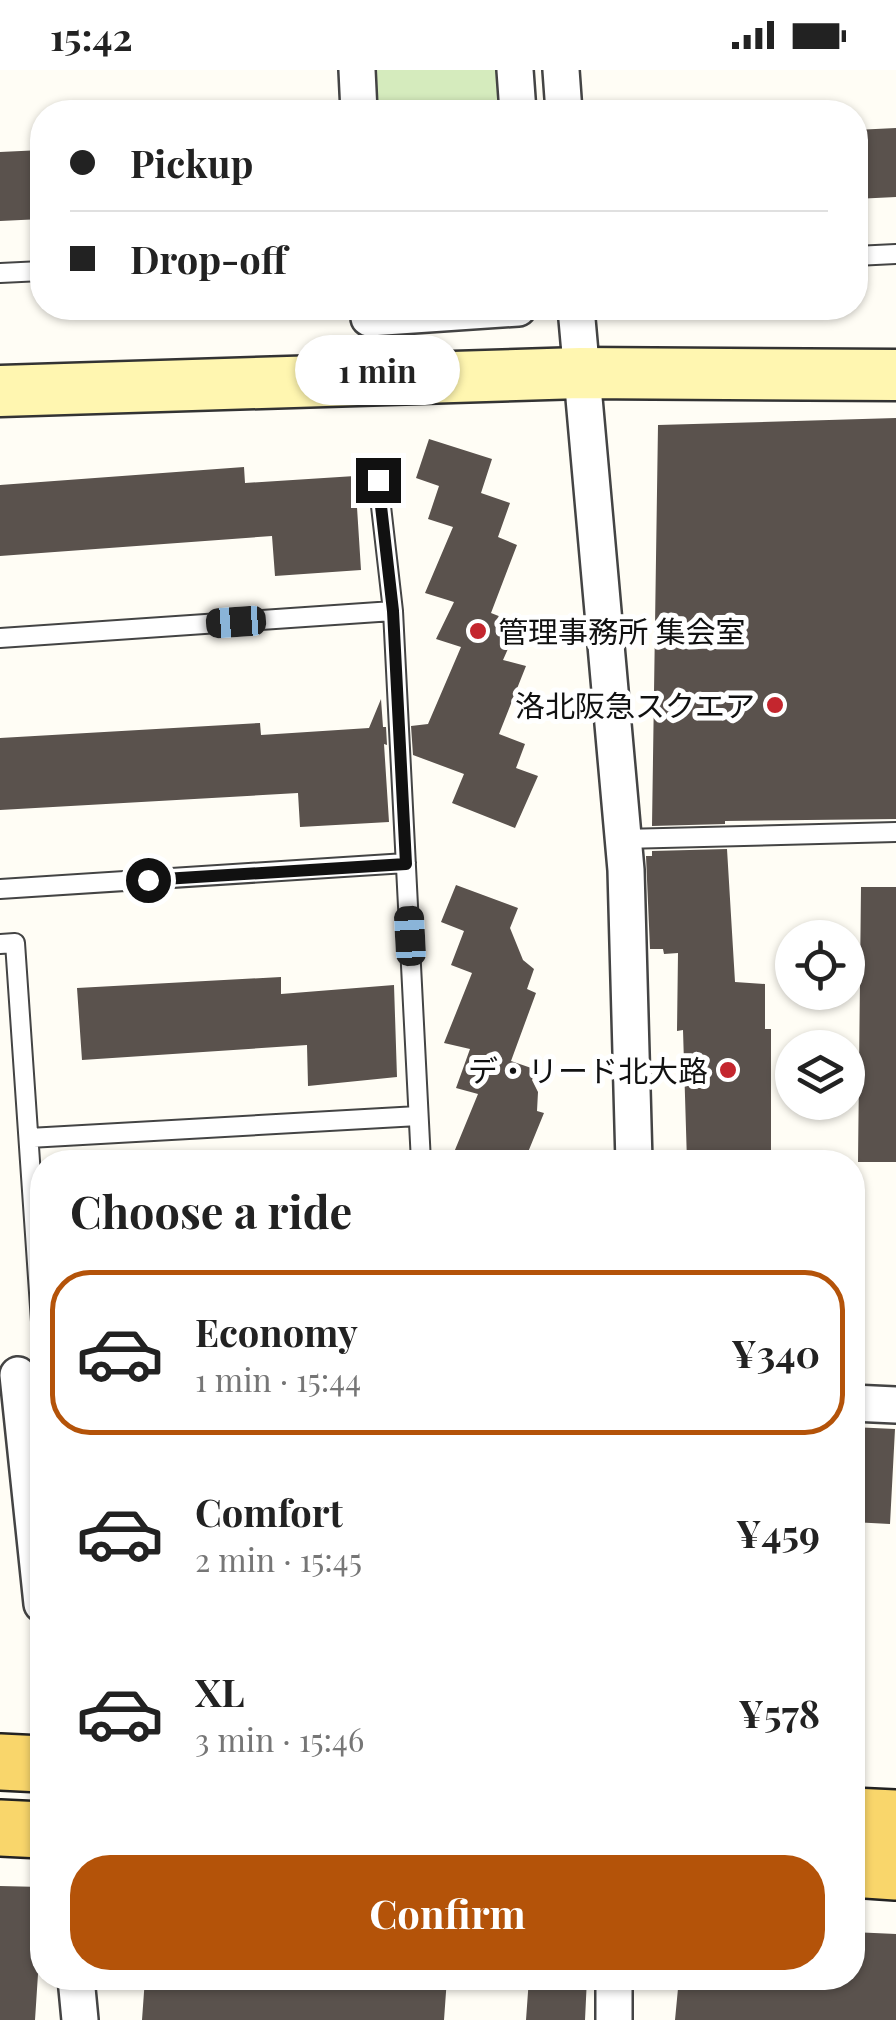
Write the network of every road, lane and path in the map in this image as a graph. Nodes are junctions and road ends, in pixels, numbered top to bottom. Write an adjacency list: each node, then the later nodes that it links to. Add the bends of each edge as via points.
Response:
1 (357, 70): 4 (street)
2 (515, 70): 5 (street)
3 (561, 70): 6 (street)
4 (358, 100)
5 (517, 100)
6 (563, 100)
7 (896, 254): 8 (lane)
8 (868, 255)
9 (30, 272): 10 (lane)
10 (0, 273)
11 (577, 320): 12 (street)
12 (580, 373): 13 (street); 14 (street); 19 (street)
13 (896, 374)
14 (0, 391)
15 (378, 480): 16 (lane)
16 (393, 611): 17 (lane); 20 (lane)
17 (0, 638)
18 (896, 832): 19 (lane)
19 (623, 839): 26 (street)
20 (406, 864): 21 (lane); 23 (lane)
21 (0, 889)
22 (0, 944): 24 (lane, via 15,943)
23 (418, 1116): 24 (lane); 25 (lane)
24 (29, 1138): 27 (lane)
25 (420, 1150)
26 (634, 1150)
27 (30, 1152)
28 (20, 1376): 31 (street)
29 (865, 1404): 30 (street)
30 (896, 1405)
31 (30, 1480)
32 (0, 1762): 33 (main road)
33 (30, 1763)
34 (865, 1817): 35 (main road)
35 (896, 1818)
36 (0, 1828): 37 (main road)
37 (30, 1829)
38 (865, 1870): 39 (main road)
39 (896, 1872)
40 (77, 1990): 42 (street)
41 (614, 1990): 43 (street)
42 (80, 2020)
43 (614, 2020)

